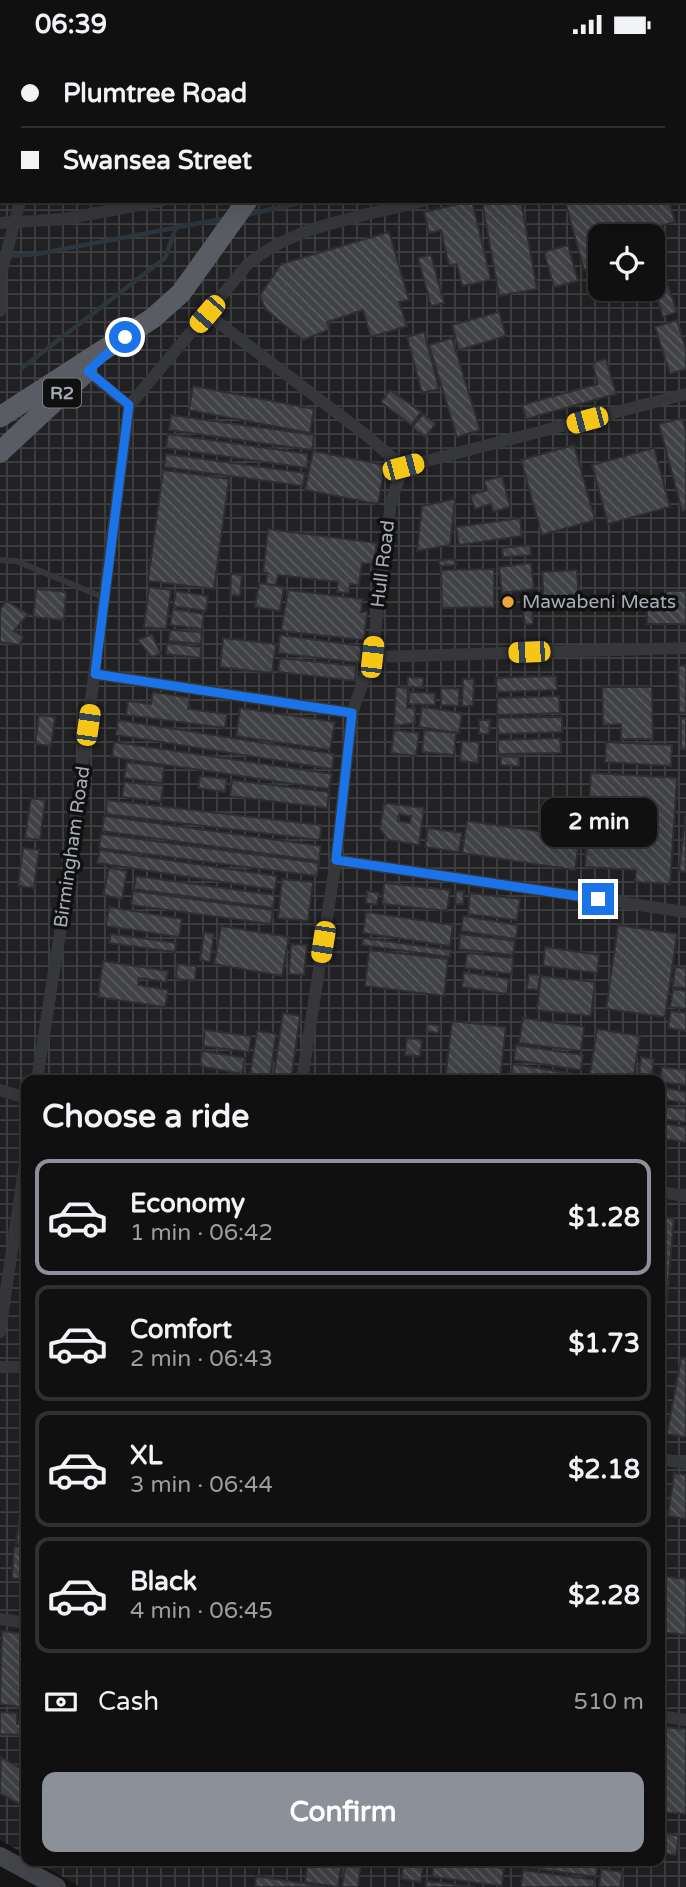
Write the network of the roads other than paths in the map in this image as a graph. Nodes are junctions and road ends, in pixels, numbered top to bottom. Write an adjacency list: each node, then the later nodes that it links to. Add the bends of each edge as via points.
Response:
1 (19, 203): 6 (street)
2 (150, 203): 6 (street)
3 (245, 203): 10 (highway, R2, via 181,293)
4 (414, 203): 9 (street, via 299,233 274,245 248,264)
5 (0, 223): 6 (street)
6 (13, 228): 7 (street)
7 (1, 275): 8 (street)
8 (0, 311)
9 (207, 314): 13 (street); 16 (street)
10 (125, 337): 11 (highway, R2); 14 (highway, R2)
11 (88, 371): 13 (street); 15 (highway, R2)
12 (686, 394): 16 (street)
13 (129, 405): 18 (street, Birmingham Road)
14 (0, 417)
15 (0, 451)
16 (403, 467): 20 (street, Hull Road, via 391,502)
17 (0, 560): 18 (lane, via 16,561)
18 (105, 597): 21 (street, Birmingham Road)
19 (686, 648): 20 (street)
20 (372, 657): 22 (street, Hull Road)
21 (95, 674): 22 (street); 25 (street, Birmingham Road)
22 (352, 713): 23 (street, Hull Road)
23 (336, 860): 24 (street); 26 (street, Hull Road)
24 (686, 912)
25 (38, 1075)
26 (303, 1075)
27 (0, 1090): 28 (street)
28 (21, 1096)
29 (21, 1190): 32 (street)
30 (665, 1193): 31 (street)
31 (686, 1196)
32 (0, 1332)
33 (0, 1367): 34 (street)
34 (21, 1367)
35 (665, 1460): 36 (street)
36 (686, 1463)
37 (0, 1619): 38 (street)
38 (21, 1622)
39 (665, 1717): 40 (street)
40 (686, 1720)
41 (0, 1856): 42 (main road)
42 (57, 1887)

